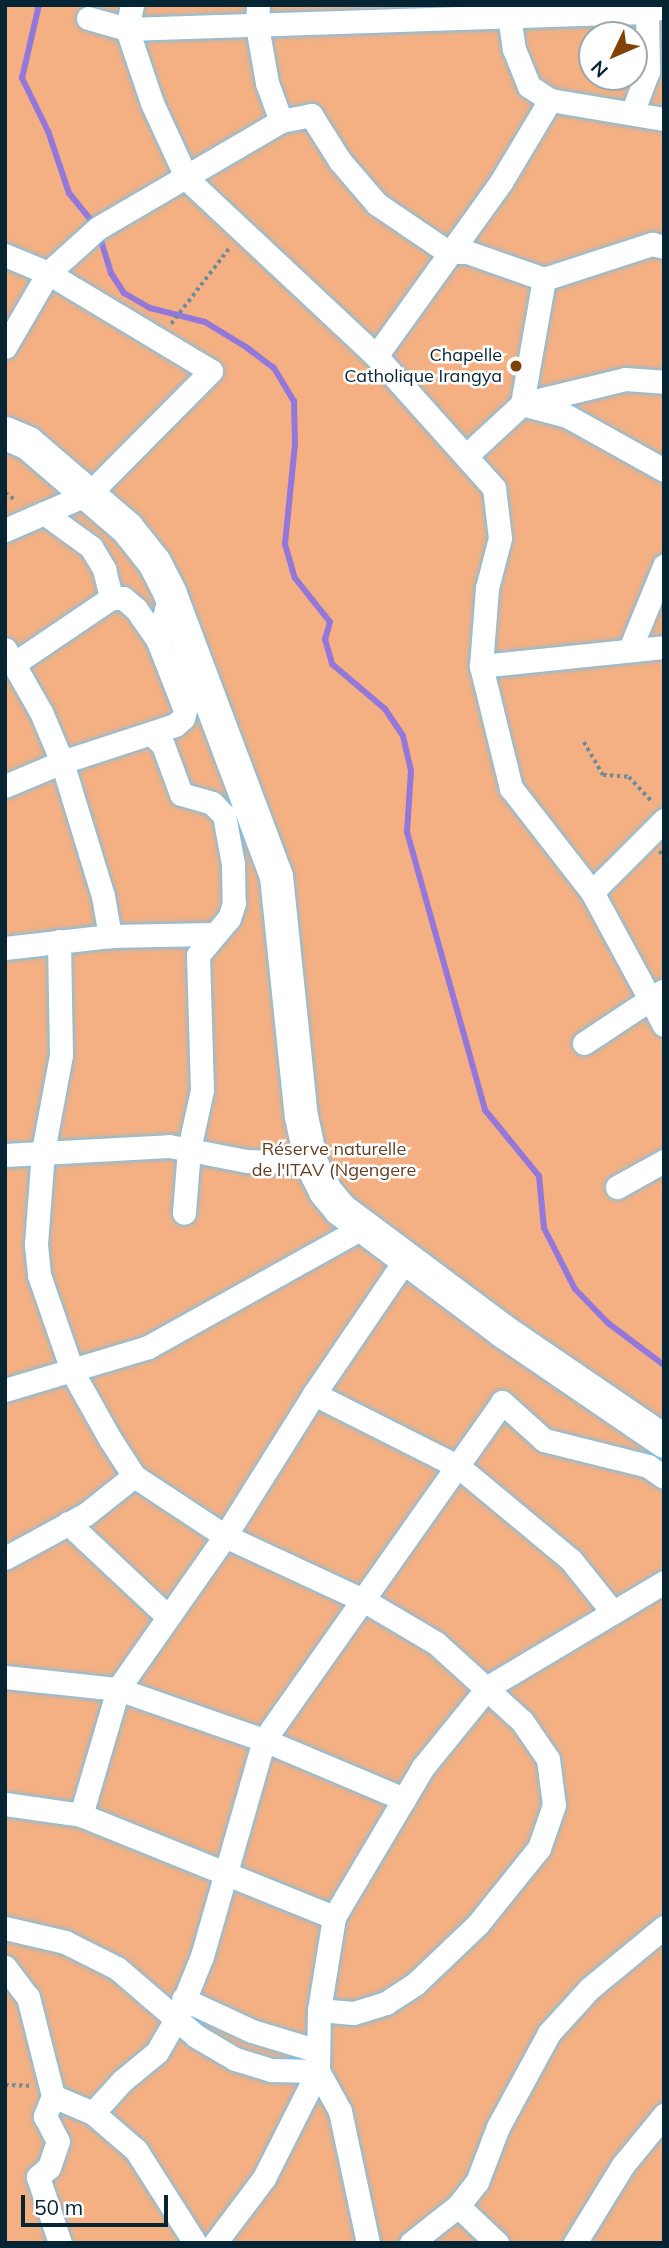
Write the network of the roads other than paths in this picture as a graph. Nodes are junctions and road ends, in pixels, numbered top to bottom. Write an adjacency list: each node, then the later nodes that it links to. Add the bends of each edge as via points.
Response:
1 (132, 5): 7 (street)
2 (652, 8): 4 (street); 9 (street, via 648,71)
3 (408, 11): 4 (street); 5 (street)
4 (509, 15): 8 (street, via 514,49 530,86)
5 (258, 16): 7 (street); 11 (street, via 267,83)
6 (88, 18): 7 (street)
7 (127, 29): 12 (street, via 152,103)
8 (550, 100): 9 (street); 14 (street, via 501,182)
9 (632, 113): 10 (street)
10 (664, 119)
11 (281, 121): 12 (street); 14 (street, via 311,115 340,161 377,204)
12 (187, 179): 16 (street, via 98,228); 19 (street)
13 (664, 247): 17 (street, via 652,244)
14 (449, 251): 17 (street, via 467,252); 19 (street)
15 (5, 256): 16 (street)
16 (48, 273): 18 (street); 25 (street, via 211,371)
17 (544, 279): 21 (street)
18 (5, 347)
19 (376, 356): 23 (street)
20 (664, 382): 21 (street, via 625,379)
21 (522, 404): 23 (street); 24 (street, via 567,416)
22 (5, 433): 25 (highway, via 28,443)
23 (468, 454): 35 (street, via 494,488 500,538 487,588)
24 (664, 470)
25 (90, 493): 26 (street); 29 (highway, via 154,562)
26 (44, 513): 27 (street); 30 (street, via 91,547 104,569)
27 (5, 530)
28 (664, 566): 33 (street)
29 (170, 594): 31 (street); 52 (highway, via 276,876 301,1116)
30 (111, 598): 31 (street, via 123,598 136,609); 34 (street)
31 (158, 641): 36 (street, via 185,710 175,725)
32 (664, 646): 33 (street)
33 (630, 649): 35 (street)
34 (10, 656): 37 (street)
35 (481, 666): 40 (street, via 511,788)
36 (151, 733): 37 (street); 41 (street, via 163,745 181,794 212,803 224,815 229,830 234,903 229,918)
37 (62, 762): 38 (street); 42 (street, via 103,896)
38 (5, 786)
39 (659, 813): 40 (street)
40 (592, 892): 45 (street)
41 (212, 934): 42 (street); 48 (street, via 198,955 202,1090)
42 (110, 936): 43 (street)
43 (59, 941): 44 (street); 49 (street, via 61,1055)
44 (5, 948)
45 (658, 996): 46 (street); 47 (street)
46 (664, 1025)
47 (584, 1043)
48 (189, 1149): 49 (street); 52 (street, via 247,1161); 54 (street)
49 (43, 1151): 50 (street); 57 (street, via 36,1245 39,1275)
50 (5, 1155)
51 (664, 1161): 53 (street)
52 (311, 1163): 55 (highway, via 340,1209)
53 (617, 1187)
54 (184, 1213)
55 (364, 1227): 56 (highway); 57 (street, via 206,1319 148,1348)
56 (407, 1257): 59 (street); 60 (highway, via 503,1331)
57 (73, 1373): 58 (street); 62 (street)
58 (6, 1388)
59 (314, 1394): 61 (street); 65 (street)
60 (664, 1441)
61 (459, 1467): 63 (street, via 502,1402 544,1440 625,1459); 68 (street); 69 (street, via 571,1560)
62 (134, 1476): 64 (street); 65 (street)
63 (664, 1477)
64 (68, 1523): 66 (street); 70 (street)
65 (226, 1536): 68 (street); 70 (street)
66 (5, 1558)
67 (664, 1582): 69 (street)
68 (365, 1601): 72 (street, via 436,1643); 74 (street)
69 (611, 1610): 72 (street)
70 (166, 1615): 73 (street)
71 (5, 1677): 73 (street)
72 (488, 1688): 75 (street, via 423,1767); 84 (street, via 522,1721 548,1759 554,1805 539,1848 478,1924 415,1984 369,2011)
73 (118, 1689): 74 (street); 77 (street)
74 (264, 1740): 75 (street); 78 (street)
75 (404, 1799): 79 (street)
76 (5, 1804): 77 (street)
77 (80, 1815): 78 (street)
78 (226, 1869): 79 (street); 83 (street, via 202,1956)
79 (334, 1917): 84 (street)
80 (664, 1927): 89 (street, via 590,1988 549,2033 498,2127 477,2182)
81 (11, 1935): 83 (street, via 65,1942 117,1968)
82 (5, 1967): 86 (street, via 29,1997)
83 (180, 2009): 85 (street, via 252,2031); 85 (street, via 196,2036 235,2059 271,2070); 87 (street, via 157,2052 121,2081)
84 (319, 2010): 85 (street)
85 (318, 2061): 92 (street, via 264,2178); 93 (street, via 340,2111)
86 (54, 2096): 87 (street); 90 (street, via 45,2116 58,2141 49,2167 38,2177)
87 (93, 2113): 91 (street, via 136,2150)
88 (664, 2115): 96 (street, via 623,2165)
89 (458, 2206): 94 (street); 95 (street)
90 (60, 2243)
91 (195, 2243)
92 (215, 2243)
93 (368, 2243)
94 (411, 2243)
95 (497, 2243)
96 (575, 2243)

